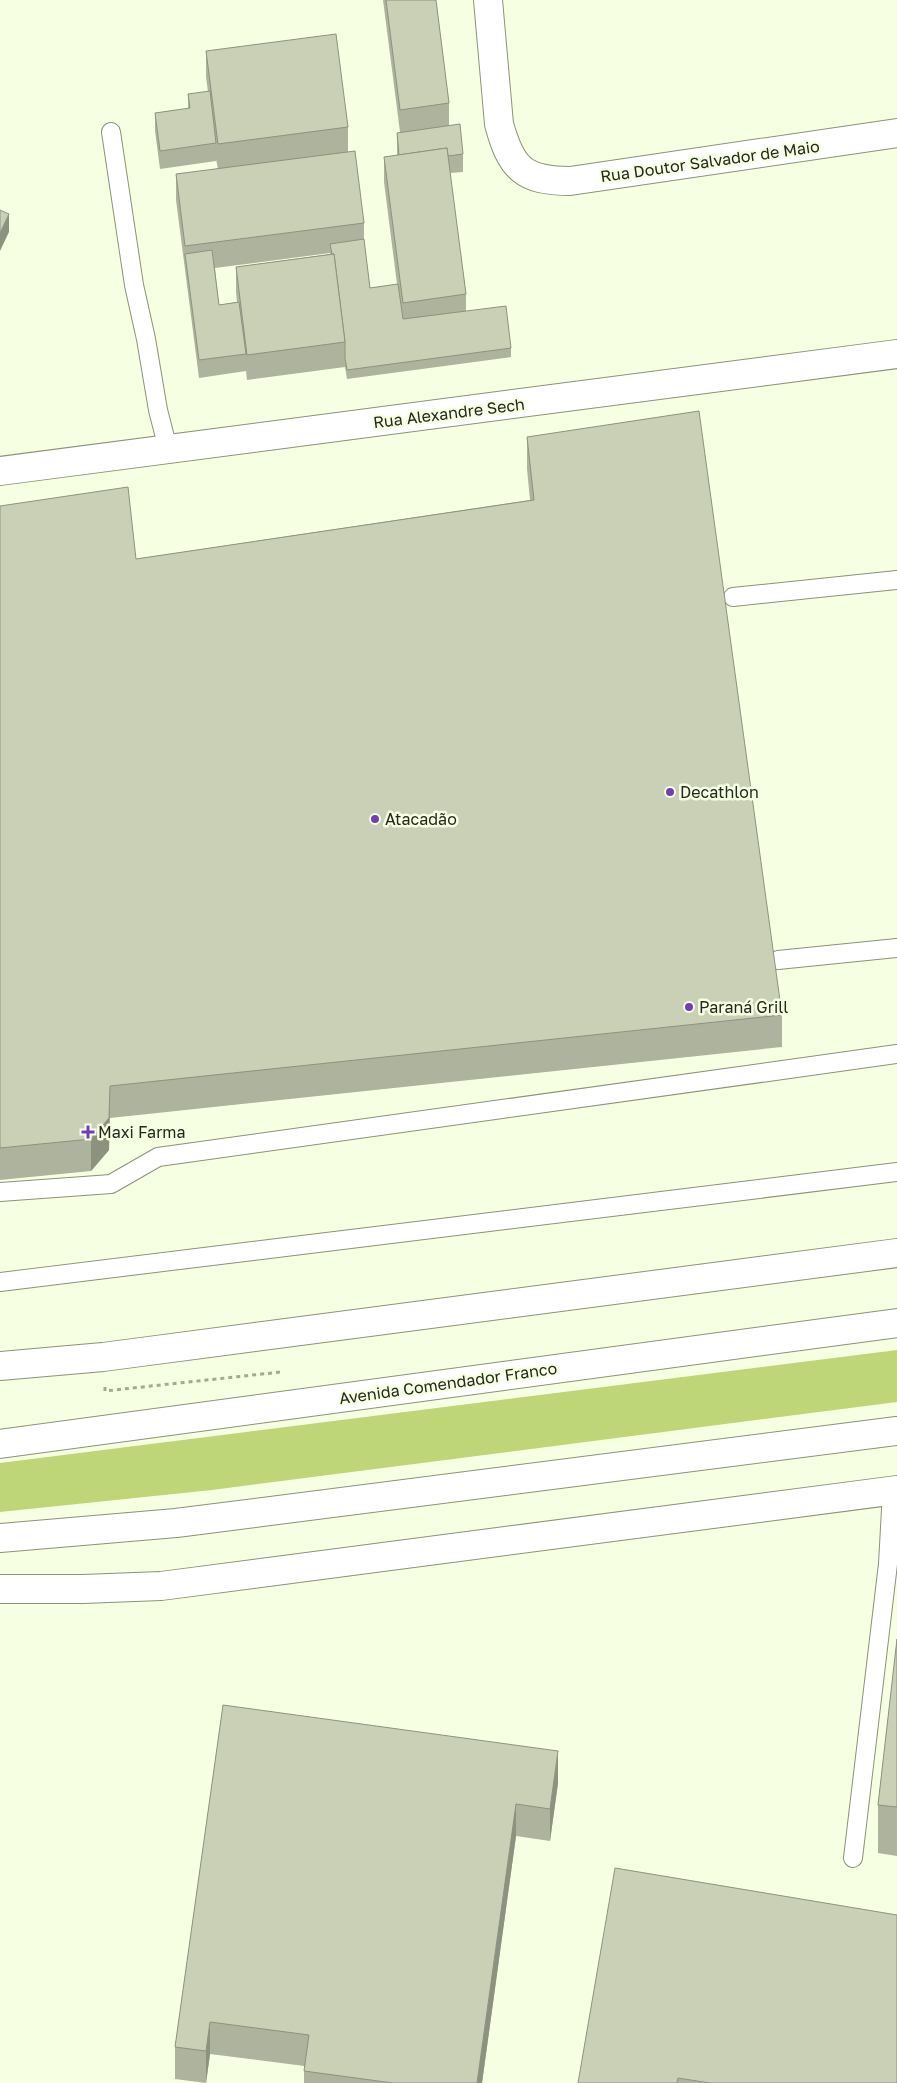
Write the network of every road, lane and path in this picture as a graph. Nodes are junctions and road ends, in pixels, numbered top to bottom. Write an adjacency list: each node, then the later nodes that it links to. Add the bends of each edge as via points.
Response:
1 (488, 0): 3 (main road, Rua Doutor Salvador de Maio, via 499,124 504,142 512,159 525,173 547,181 570,181)
2 (111, 132): 5 (lane, via 134,285)
3 (897, 133)
4 (897, 354): 5 (main road, Rua Alexandre Sech)
5 (168, 449): 6 (main road, Rua Alexandre Sech)
6 (0, 471)
7 (897, 580): 8 (lane)
8 (733, 597)
9 (897, 948): 10 (lane)
10 (778, 960)
11 (897, 1054): 13 (lane, via 158,1158 111,1184)
12 (897, 1172): 15 (lane)
13 (0, 1192)
14 (897, 1253): 17 (main road, via 103,1357)
15 (0, 1282)
16 (897, 1323): 21 (main road, Avenida Comendador Franco)
17 (0, 1366)
18 (251, 1376): 19 (path)
19 (105, 1392)
20 (897, 1431): 23 (main road, via 176,1523)
21 (0, 1444)
22 (895, 1490): 24 (main road, via 161,1586); 25 (lane)
23 (0, 1538)
24 (0, 1589)
25 (853, 1858)

